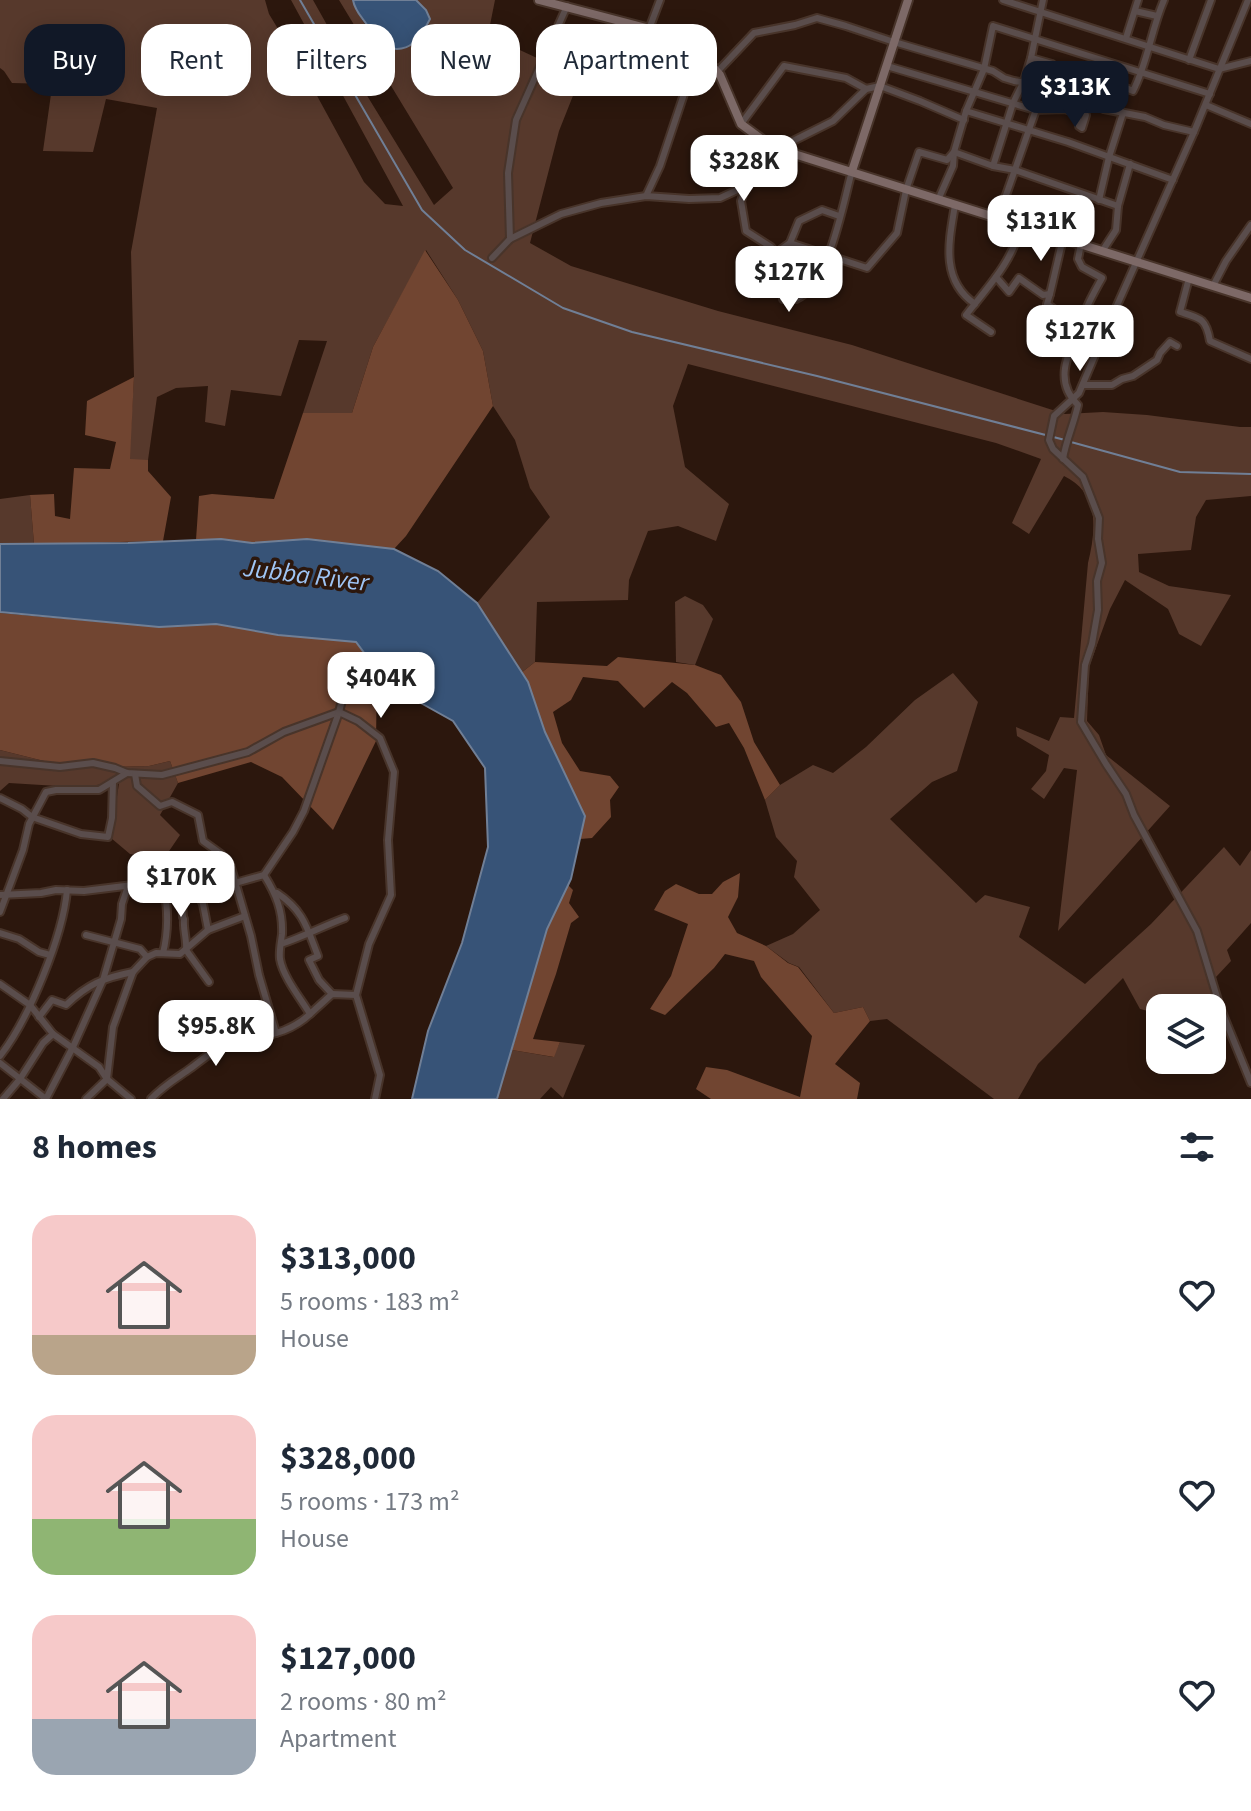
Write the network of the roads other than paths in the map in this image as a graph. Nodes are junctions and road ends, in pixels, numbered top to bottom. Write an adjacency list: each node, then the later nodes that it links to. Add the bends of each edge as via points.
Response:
1 (539, 0): 11 (main road)
2 (660, 0): 16 (street)
3 (908, 0): 19 (main road)
4 (1004, 0): 13 (street)
5 (1043, 0): 13 (street)
6 (1129, 0): 10 (street)
7 (1164, 0): 14 (street)
8 (1211, 0): 22 (street)
9 (1248, 0): 26 (street)
10 (1138, 1): 12 (street)
11 (567, 6): 15 (main road); 72 (street, via 516,120 508,173)
12 (1135, 11): 14 (street); 17 (street)
13 (1040, 12): 17 (street); 18 (street)
14 (1157, 16): 20 (street)
15 (631, 24)
16 (651, 24)
17 (1126, 38): 20 (street)
18 (1036, 39): 21 (street); 25 (street, via 993,26); 28 (street)
19 (894, 42): 24 (main road); 25 (street); 27 (street, via 817,18 754,33)
20 (1149, 47): 22 (street); 28 (street)
21 (1031, 58): 29 (street); 31 (street, via 1052,64)
22 (1189, 60): 26 (street)
23 (1251, 61): 26 (street)
24 (887, 66): 30 (main road); 33 (street)
25 (984, 69): 29 (street); 33 (street)
26 (1219, 69): 34 (street)
27 (717, 72): 46 (main road)
28 (1142, 73): 34 (street); 42 (street, via 1133,91 1126,88 1117,108)
29 (1024, 81): 31 (street); 37 (street)
30 (880, 86): 32 (street); 44 (street); 58 (main road)
31 (1044, 86): 36 (street); 39 (street)
32 (866, 89): 46 (street, via 846,78 784,66); 52 (street, via 833,121)
33 (976, 91): 37 (street); 40 (street)
34 (1210, 94): 38 (street)
35 (683, 96): 62 (street)
36 (1083, 101): 41 (street); 42 (street)
37 (1013, 103): 39 (street); 45 (street)
38 (1206, 105): 47 (street); 50 (street)
39 (1035, 110): 41 (street); 49 (street)
40 (966, 111): 44 (street); 45 (street)
41 (1078, 113): 48 (street)
42 (1123, 113): 50 (street); 54 (street)
43 (1086, 115): 48 (street)
44 (964, 120): 53 (street)
45 (1007, 123): 49 (street); 56 (street)
46 (741, 124): 52 (main road)
47 (1251, 124)
48 (1079, 126): 51 (street)
49 (1029, 129): 51 (street); 57 (street)
50 (1194, 132): 59 (street)
51 (1072, 144): 54 (street)
52 (777, 149): 58 (main road); 60 (street)
53 (954, 152): 56 (street); 61 (street, via 947,160 919,152); 63 (street)
54 (1109, 157): 55 (street); 64 (street)
55 (1130, 164): 59 (street); 66 (street)
56 (993, 166): 57 (street)
57 (1015, 170): 64 (street); 68 (street)
58 (852, 171): 61 (main road); 67 (street)
59 (1173, 180): 79 (street)
60 (746, 186): 62 (street, via 720,198); 76 (street, via 741,201 746,231)
61 (906, 190): 63 (main road); 77 (street, via 897,233 867,268)
62 (646, 196): 72 (street, via 561,214)
63 (938, 200): 65 (main road)
64 (1099, 200): 66 (street)
65 (955, 205): 68 (main road); 85 (street, via 949,268 964,296)
66 (1118, 206): 75 (street, via 1116,230)
67 (839, 216): 73 (street, via 822,210 799,221); 77 (street)
68 (998, 218): 69 (main road)
69 (1020, 225): 71 (main road); 80 (street, via 1018,239)
70 (1251, 225): 82 (street)
71 (1063, 238): 74 (main road); 83 (street)
72 (510, 239): 78 (street)
73 (790, 243): 76 (street); 77 (street)
74 (1081, 244): 75 (main road); 86 (street, via 1082,267 1102,278)
75 (1103, 250): 79 (main road)
76 (776, 253): 77 (street, via 790,268 783,299 795,299 813,285)
77 (829, 255)
78 (492, 258)
79 (1138, 261): 81 (main road); 90 (street)
80 (996, 277): 83 (street, via 1009,292 1019,278 1043,295); 85 (street)
81 (1189, 278): 82 (main road); 89 (street, via 1180,312 1198,317 1208,327 1210,341)
82 (1213, 286): 84 (main road)
83 (1050, 294): 86 (street, via 1047,304)
84 (1251, 298)
85 (975, 304): 87 (street, via 966,315)
86 (1080, 328): 91 (street, via 1065,362)
87 (991, 332)
88 (1177, 346): 90 (street, via 1170,342 1151,365 1112,385)
89 (1251, 359)
90 (1083, 385): 91 (street)
91 (1072, 399): 92 (street, via 1078,405); 92 (street, via 1054,416 1050,436)
92 (1063, 459): 138 (street, via 1083,477 1099,518 1098,610 1085,665 1081,722 1126,794 1197,931)
93 (353, 657): 94 (street)
94 (339, 712): 96 (street, via 248,752 162,775); 100 (street, via 304,811); 127 (street, via 380,738 394,772 388,840 391,895 369,944)
95 (0, 761): 96 (street, via 60,767 93,763)
96 (131, 774): 97 (street); 101 (street, via 160,806 172,802 198,815 203,841 230,864)
97 (113, 781): 99 (street, via 99,790 46,792); 99 (street, via 108,837)
98 (0, 798): 99 (street)
99 (32, 817): 108 (street, via 16,872)
100 (264, 875): 101 (street); 107 (street)
101 (235, 883): 106 (street); 110 (street)
102 (128, 886): 103 (street); 104 (street); 116 (street)
103 (163, 887): 105 (street); 119 (street)
104 (67, 890): 108 (street); 120 (street)
105 (181, 890): 106 (street); 118 (street)
106 (196, 890): 112 (street)
107 (275, 892): 114 (street, via 290,901); 117 (street)
108 (3, 895): 109 (street)
109 (0, 912)
110 (245, 916): 112 (street); 131 (street)
111 (345, 918): 114 (street)
112 (208, 930): 118 (street)
113 (0, 933): 120 (street)
114 (310, 933): 117 (street); 126 (street, via 318,956 309,960)
115 (86, 935): 116 (street)
116 (113, 942): 121 (street, via 140,949); 123 (street)
117 (281, 944): 129 (street, via 280,959)
118 (186, 950): 119 (street); 124 (street)
119 (163, 953): 121 (street)
120 (50, 955): 128 (street)
121 (147, 957): 122 (street)
122 (133, 972): 123 (street); 137 (street, via 113,1027)
123 (103, 980): 130 (street, via 84,988 66,1005 52,1000); 133 (street)
124 (209, 982)
125 (0, 984): 128 (street)
126 (332, 994): 127 (street); 129 (street)
127 (356, 995): 144 (street, via 380,1075)
128 (30, 1005): 130 (street); 134 (street)
129 (310, 1014): 131 (street)
130 (39, 1017): 132 (street)
131 (276, 1033): 143 (street, via 205,1056)
132 (53, 1034): 133 (street); 136 (street)
133 (73, 1047): 137 (street); 140 (street)
134 (0, 1056)
135 (0, 1063): 136 (street)
136 (20, 1079): 139 (street); 140 (street)
137 (107, 1079): 141 (street); 142 (street)
138 (1251, 1083)
139 (3, 1099)
140 (46, 1099)
141 (86, 1099)
142 (131, 1099)
143 (151, 1099)
144 (375, 1099)

